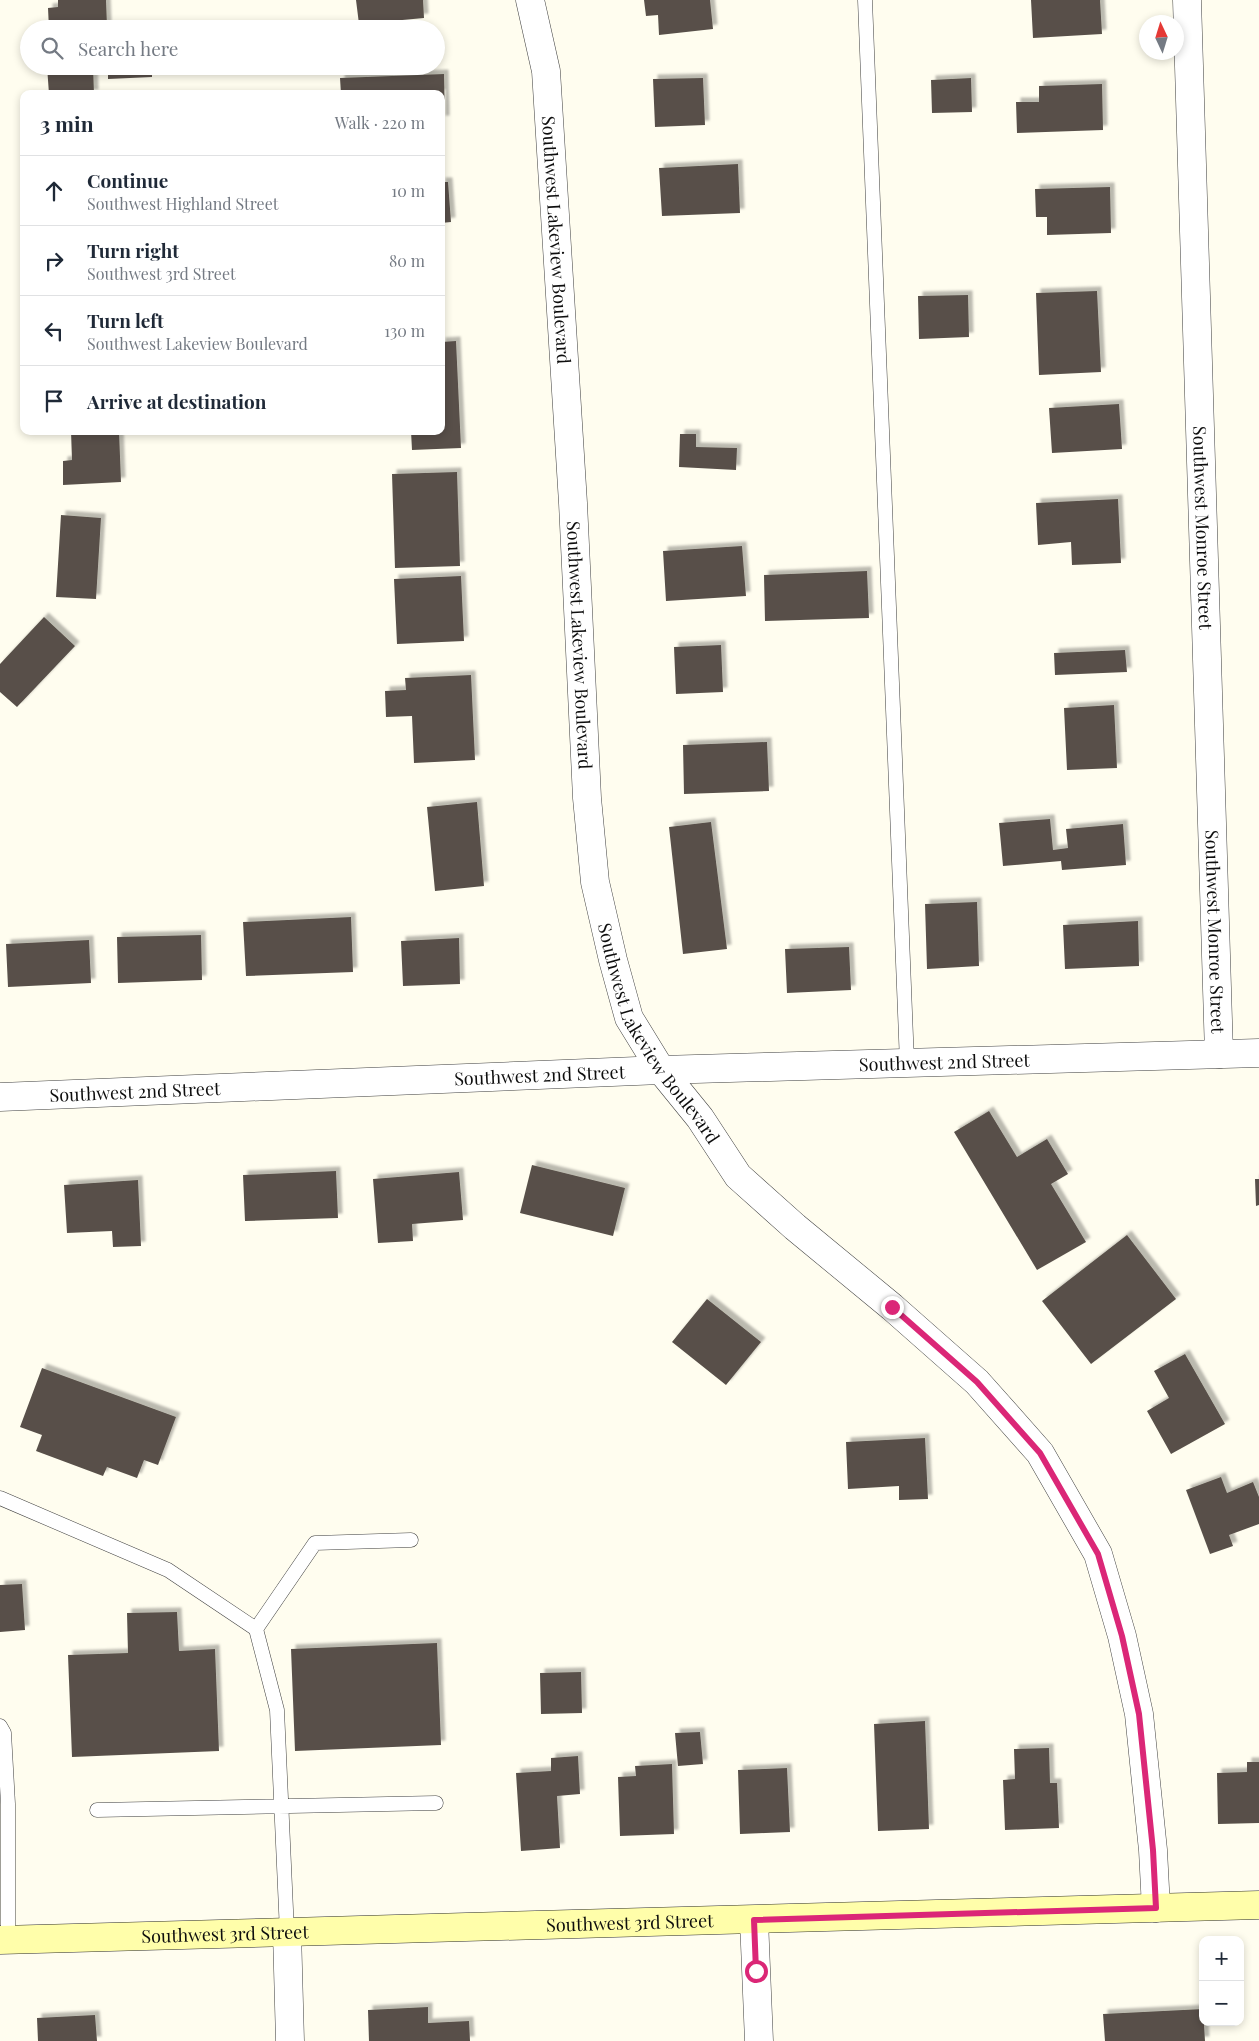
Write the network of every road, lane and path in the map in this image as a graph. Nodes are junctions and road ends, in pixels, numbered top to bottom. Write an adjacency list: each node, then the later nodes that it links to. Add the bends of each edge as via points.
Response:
1 (530, 0): 7 (street, Southwest Lakeview Boulevard, via 546,71 574,503 587,798 595,882 629,1018)
2 (865, 0): 6 (lane)
3 (1187, 0): 5 (street, Southwest Monroe Street)
4 (1259, 1053): 5 (street, Southwest 2nd Street)
5 (1219, 1054): 6 (street, Southwest 2nd Street)
6 (907, 1063): 7 (street, Southwest 2nd Street)
7 (661, 1070): 8 (street, Southwest 2nd Street); 17 (street, Southwest Lakeview Boulevard, via 700,1118 738,1176 977,1382 1040,1453 1098,1554 1122,1636 1139,1714)
8 (0, 1097)
9 (0, 1498): 11 (lane, via 168,1570)
10 (411, 1540): 11 (lane, via 315,1543)
11 (256, 1629): 14 (lane, via 277,1710)
12 (0, 1726): 20 (lane, via 4,1733 8,1804)
13 (436, 1803): 14 (lane)
14 (281, 1806): 15 (lane); 19 (lane)
15 (97, 1810)
16 (1259, 1905): 17 (main road, Southwest 3rd Street)
17 (1156, 1908): 18 (main road, Southwest 3rd Street)
18 (754, 1920): 19 (main road, Southwest 3rd Street); 22 (street)
19 (287, 1932): 20 (main road, Southwest 3rd Street); 21 (street)
20 (4, 1940)
21 (290, 2041)
22 (759, 2041)

